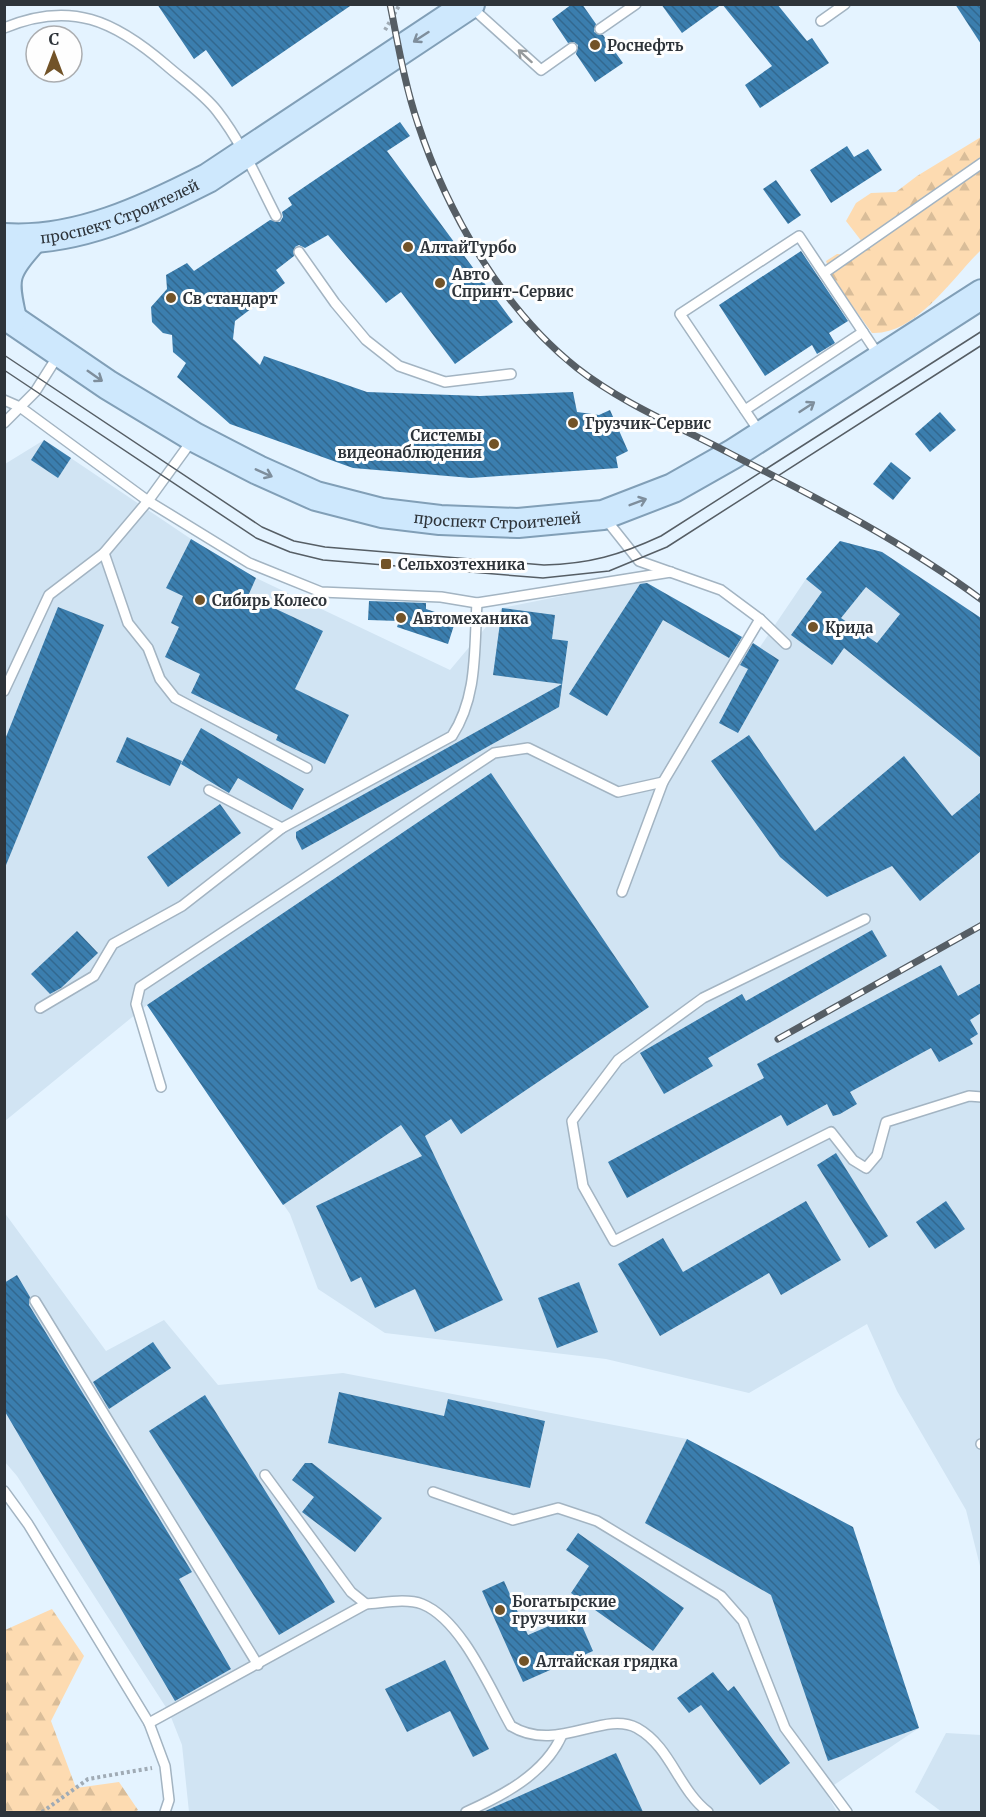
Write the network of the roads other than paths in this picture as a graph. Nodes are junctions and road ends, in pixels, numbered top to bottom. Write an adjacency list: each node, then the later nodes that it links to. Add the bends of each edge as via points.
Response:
1 (636, 4): 6 (lane)
2 (845, 4): 4 (lane)
3 (469, 5): 7 (lane, one-way to 3, via 541,69); 8 (main road, проспект Строителей, one-way to 8)
4 (821, 21)
5 (4, 28): 8 (lane, via 46,10 75,8 102,14 137,39 211,104)
6 (600, 29)
7 (572, 48)
8 (244, 154): 10 (lane); 11 (main road, проспект Строителей, via 164,201 74,233)
9 (981, 164): 13 (lane)
10 (276, 216)
11 (18, 239): 15 (main road, via 5,290)
12 (299, 252): 19 (lane, via 366,340 399,366 445,382)
13 (824, 273): 16 (lane); 22 (lane, via 799,236 681,314)
14 (981, 294): 18 (main road, проспект Строителей)
15 (8, 316): 17 (main road, проспект Строителей)
16 (863, 332): 18 (lane); 22 (lane)
17 (60, 352): 21 (lane, via 35,392); 25 (main road, проспект Строителей, one-way to 25)
18 (881, 359): 24 (main road, проспект Строителей, one-way to 18)
19 (511, 374)
20 (4, 400): 21 (lane)
21 (20, 407): 23 (lane); 26 (lane)
22 (745, 410): 24 (lane)
23 (4, 423)
24 (762, 435): 27 (main road, проспект Строителей, one-way to 24, via 673,488)
25 (194, 437): 26 (lane); 27 (main road, проспект Строителей, one-way to 27, via 316,496 382,513 518,523)
26 (148, 501): 28 (lane); 30 (lane, via 249,563 321,592 441,597)
27 (603, 515): 29 (lane, via 639,561)
28 (104, 553): 33 (lane, via 49,595); 34 (lane, via 128,623 148,648 160,679 175,698)
29 (671, 572): 30 (lane); 31 (lane, via 721,590)
30 (477, 603): 37 (lane, via 471,694 463,719 452,736)
31 (760, 619): 32 (lane); 35 (lane)
32 (786, 644)
33 (4, 691)
34 (307, 768)
35 (663, 782): 38 (lane); 41 (lane, via 618,792 528,747 494,753 140,987 136,1004)
36 (209, 790): 37 (lane)
37 (282, 828): 40 (lane, via 182,906 113,944 94,976)
38 (622, 891)
39 (865, 919): 42 (lane, via 703,998 618,1060 572,1121 583,1186 614,1241 831,1132 853,1160 866,1168 877,1155 886,1122 969,1096)
40 (40, 1008)
41 (160, 1087)
42 (981, 1097)
43 (35, 1301): 48 (lane)
44 (265, 1475): 47 (lane, via 351,1592)
45 (4, 1491): 49 (lane)
46 (434, 1492): 56 (lane, via 513,1520 558,1508 597,1521 721,1596 743,1621 785,1728)
47 (366, 1604): 48 (lane); 50 (lane, via 422,1604 458,1631 511,1726 525,1734)
48 (258, 1665): 49 (lane)
49 (149, 1723): 51 (lane, via 165,1766)
50 (562, 1735): 54 (lane, via 555,1750 527,1777 501,1797); 55 (lane, via 609,1725 634,1726 656,1740)
51 (169, 1800): 52 (lane); 53 (lane)
52 (165, 1812)
53 (174, 1812)
54 (465, 1812)
55 (708, 1812)
56 (847, 1812)

